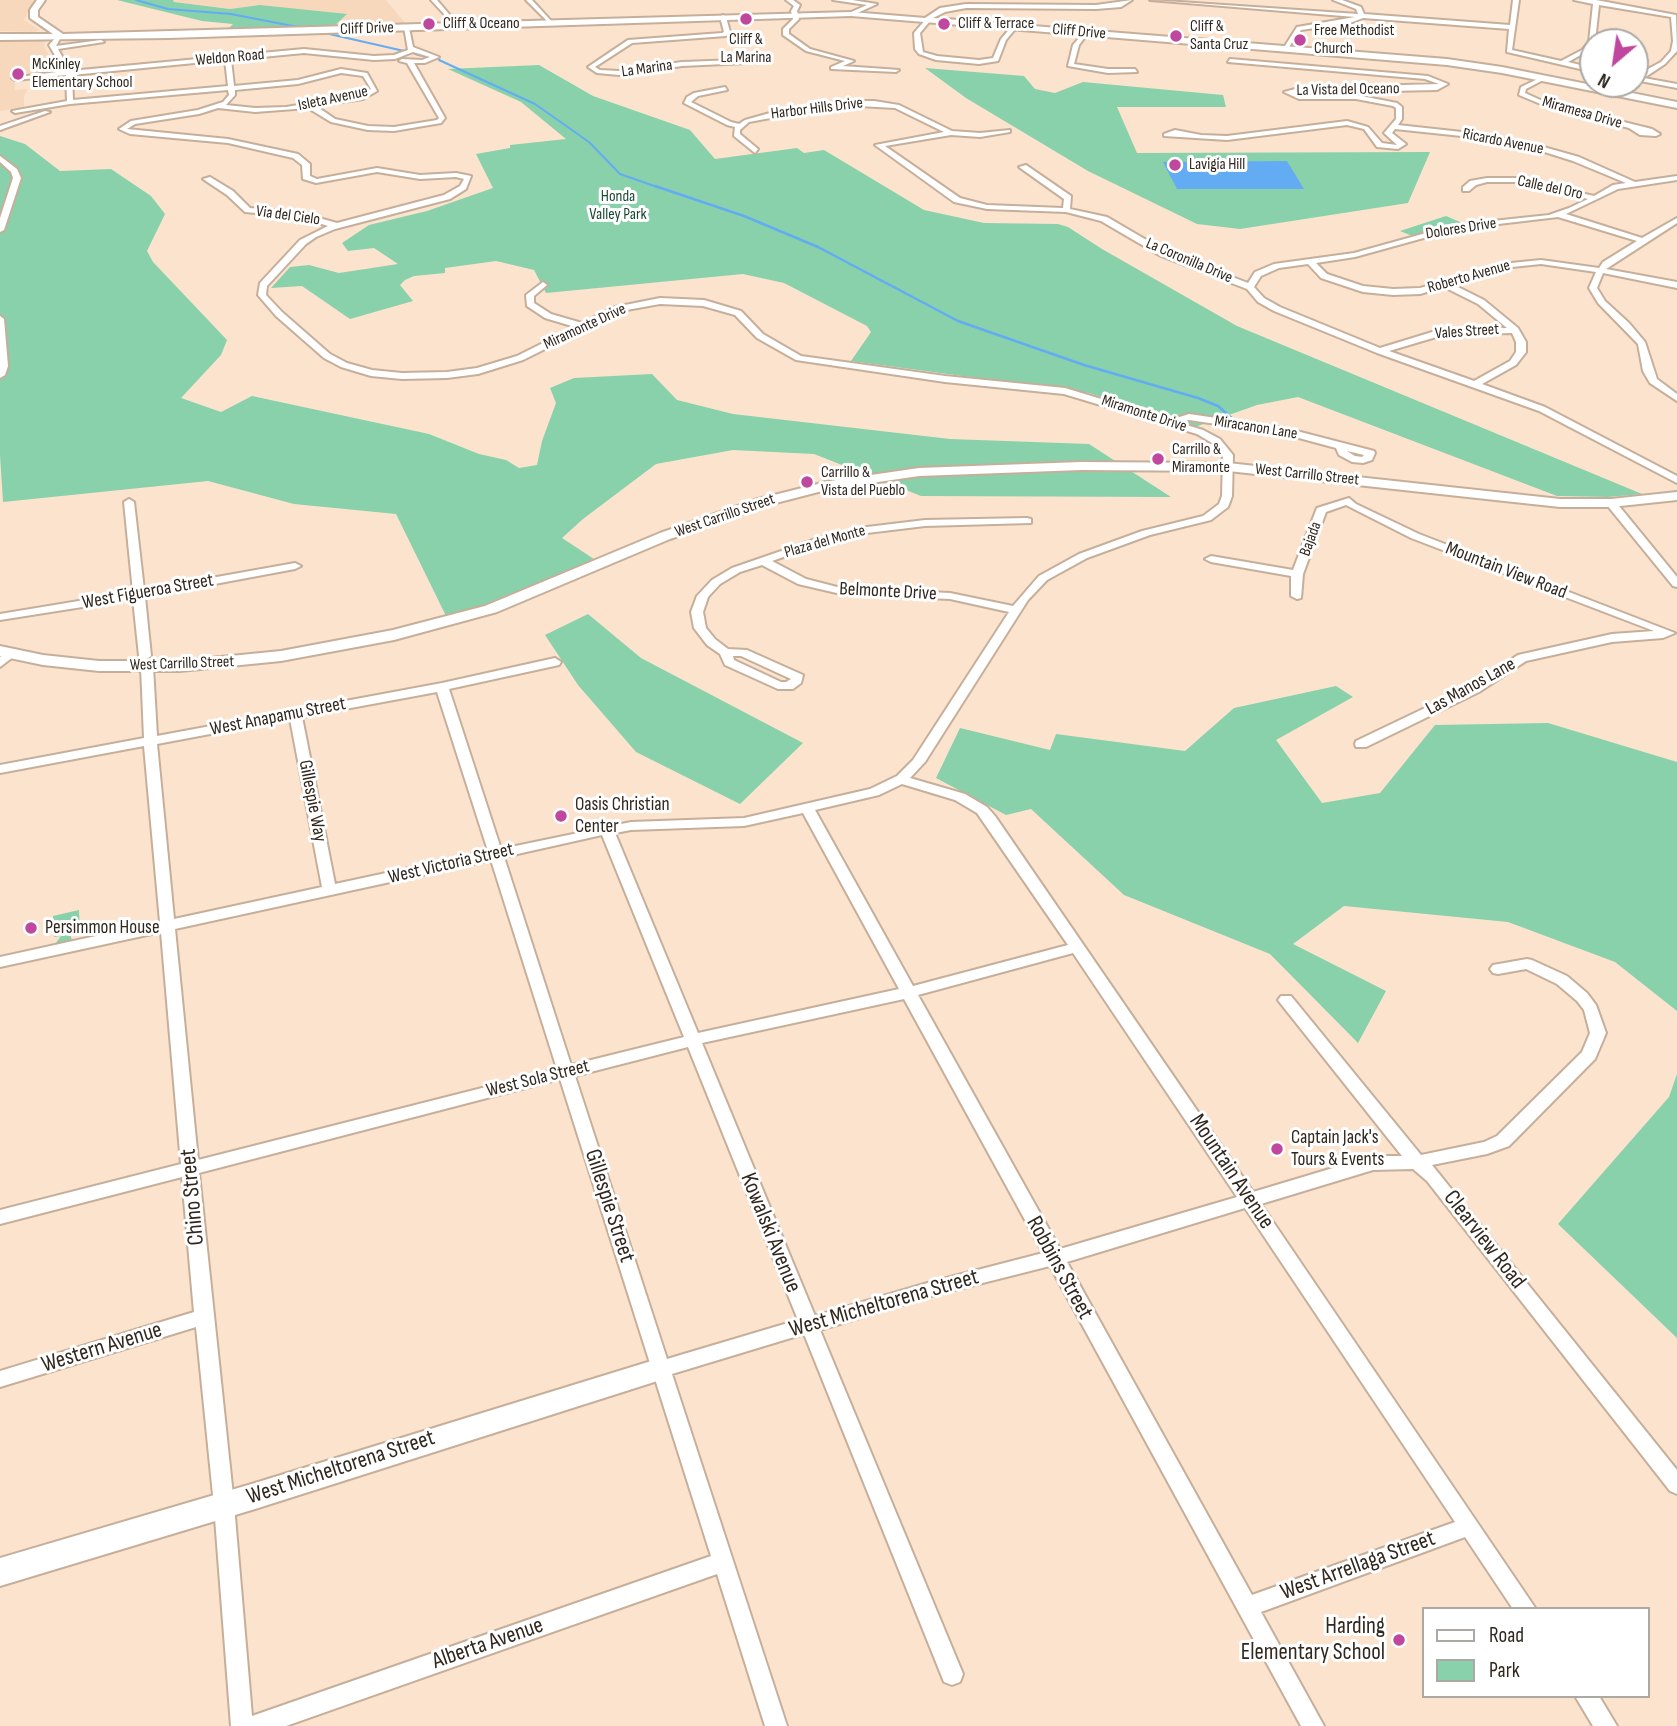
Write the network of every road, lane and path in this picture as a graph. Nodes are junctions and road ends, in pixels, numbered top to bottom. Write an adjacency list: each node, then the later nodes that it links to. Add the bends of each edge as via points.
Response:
1 (41, 0): 20 (main road, via 33,15)
2 (434, 0): 19 (street)
3 (530, 0): 18 (street)
4 (789, 0): 14 (street, via 797,5)
5 (836, 0): 13 (street, via 874,4)
6 (1128, 0): 17 (main road, via 1096,7 958,7)
7 (1153, 0): 15 (street)
8 (1336, 0): 15 (street, via 1359,8)
9 (1516, 0): 22 (street)
10 (1577, 0): 11 (street)
11 (1596, 2): 24 (street, via 1674,16); 41 (street, via 1592,42)
12 (718, 7): 16 (main road)
13 (851, 13): 14 (main road, Cliff Drive); 17 (main road, Cliff Drive)
14 (796, 15): 16 (main road, Cliff Drive); 43 (street, via 786,35 824,56 855,57 833,67)
15 (1362, 16): 22 (street); 34 (street, via 1299,27)
16 (723, 17): 18 (main road, Cliff Drive); 29 (street)
17 (928, 20): 21 (main road, Cliff Drive); 21 (street, via 917,32 919,51 936,58 979,62 996,60)
18 (552, 23): 19 (main road, Cliff Drive)
19 (458, 26): 23 (main road, Cliff Drive)
20 (47, 27): 26 (main road); 28 (main road)
21 (1014, 27): 25 (main road, Cliff Drive)
22 (1511, 27): 41 (street, via 1508,50 1512,53)
23 (406, 28): 28 (main road, Cliff Drive); 33 (street)
24 (1676, 31): 44 (street, via 1670,57)
25 (1085, 33): 34 (main road, Cliff Drive); 45 (street, via 1070,65)
26 (33, 34): 27 (main road, Cliff Drive); 28 (main road, Cliff Drive)
27 (0, 35): 28 (main road, Cliff Drive)
28 (59, 35): 32 (street)
29 (724, 35): 30 (street); 38 (street, La Marina, via 630,41 591,67 619,73 682,64)
30 (734, 37)
31 (101, 42): 32 (street)
32 (53, 48): 47 (street)
33 (412, 49): 37 (street, Weldon Road); 40 (street, via 436,57)
34 (1286, 49): 35 (main road, Cliff Drive)
35 (1378, 56): 46 (street, La Vista del Oceano); 49 (main road, Cliff Drive)
36 (228, 58): 37 (street, Weldon Road, via 303,51); 47 (street, Weldon Road); 52 (street)
37 (391, 58): 40 (street, Weldon Road)
38 (765, 61)
39 (1230, 61): 46 (street, La Vista del Oceano)
40 (410, 62): 55 (street, via 442,117 439,122 368,128 333,121)
41 (1562, 64): 42 (street)
42 (1579, 67)
43 (896, 70)
44 (1649, 70)
45 (1135, 71)
46 (1375, 73): 60 (street, La Vista del Oceano, via 1430,78 1445,85 1287,93 1365,97 1395,104 1399,115)
47 (69, 74): 48 (street, Weldon Road); 54 (street)
48 (15, 78)
49 (1544, 78): 56 (main road, Cliff Drive); 61 (street, Miramesa Drive, via 1523,88 1521,94)
50 (1649, 81): 51 (street)
51 (1677, 86)
52 (232, 88): 54 (street); 55 (street, Isleta Avenue, via 305,81 349,71 367,75 375,90 363,97); 57 (street, via 231,98)
53 (725, 89): 59 (street, via 696,94 687,103)
54 (71, 102): 58 (street); 62 (street)
55 (309, 105): 57 (street, Isleta Avenue, via 266,110)
56 (1677, 105)
57 (219, 106): 77 (street, Miramonte Drive, via 133,122 122,129 228,141 295,156 305,162 306,177 316,181 377,170 468,178 447,197)
58 (15, 111)
59 (740, 126): 64 (street, Harbor Hills Drive, via 770,114 866,103 909,110); 66 (street, via 737,138)
60 (1393, 127): 65 (street, La Vista del Oceano, via 1388,134 1402,144 1398,147 1380,145 1366,128 1347,123 1227,138); 71 (street, Ricardo Avenue, via 1533,146)
61 (1631, 127)
62 (0, 128)
63 (1008, 131): 64 (street, Harbor Hills Drive)
64 (951, 133): 74 (street, La Coronilla Drive, via 876,144 962,202)
65 (1184, 135)
66 (755, 151)
67 (0, 158): 78 (street, via 17,178)
68 (1023, 167): 74 (street, via 1068,198)
69 (207, 179): 77 (street, Via del Cielo, via 248,210 311,217)
70 (1676, 180): 71 (street, Dolores Drive)
71 (1634, 184): 73 (street, Dolores Drive)
72 (1466, 189): 73 (street, Calle del Oro, via 1487,180 1516,180)
73 (1594, 198): 75 (street, Dolores Drive)
74 (1066, 210): 85 (street, La Coronilla Drive, via 1104,219 1164,254)
75 (1560, 215): 79 (street); 80 (street, Dolores Drive, via 1455,227 1355,255)
76 (1677, 220): 79 (street)
77 (337, 226): 87 (street, Miramonte Drive, via 303,242 266,282 262,293 279,314 344,365 402,376 478,371 520,358)
78 (0, 230)
79 (1643, 241): 81 (street)
80 (1309, 261): 83 (street, Roberto Avenue, via 1331,279 1363,289 1402,292); 85 (street, Dolores Drive, via 1269,268 1258,274)
81 (1600, 270): 83 (street, Roberto Avenue, via 1521,263); 84 (street, Roberto Avenue); 92 (street, via 1594,281 1596,296 1642,344 1653,381)
82 (543, 285): 87 (street, via 530,295 530,304 548,316)
83 (1447, 285): 88 (street, via 1475,298)
84 (1677, 285)
85 (1250, 287): 89 (street, La Coronilla Drive, via 1277,309)
86 (0, 319): 90 (street)
87 (582, 326): 93 (street, Miramonte Drive, via 638,304 704,303 738,313 760,336 799,358 1065,391)
88 (1515, 330): 89 (street, Vales Street, via 1442,332); 91 (street, via 1522,348 1518,358)
89 (1380, 351): 91 (street, La Coronilla Drive)
90 (0, 375)
91 (1474, 385): 97 (street, La Coronilla Drive, via 1557,415)
92 (1677, 398)
93 (1172, 422): 94 (street, Miracanon Lane, via 1198,418 1285,431); 95 (street, Miramonte Drive, via 1216,441 1228,455)
94 (1340, 446)
95 (1228, 467): 96 (main road, West Carrillo Street); 110 (street, via 1227,496 1217,512 1075,559 1036,584); 115 (main road, West Carrillo Street, via 961,469 852,481 719,517 513,600 435,626 281,656 211,664)
96 (1348, 480): 99 (street); 101 (main road, West Carrillo Street, via 1533,500)
97 (1677, 480)
98 (1677, 496): 101 (main road, West Carrillo Street)
99 (1349, 500): 106 (street, Bajada, via 1321,510); 112 (street, Mountain View Road, via 1352,506 1415,536)
100 (129, 502): 108 (street, Chino Street)
101 (1611, 503): 107 (street)
102 (1027, 522): 104 (street, Plaza del Monte, via 875,528)
103 (1211, 559): 106 (street)
104 (763, 561): 110 (street, Belmonte Drive, via 802,582 841,591 950,596); 113 (street, Plaza del Monte, via 725,576 698,603 700,628)
105 (295, 566): 108 (street, West Figueroa Street)
106 (1297, 574): 109 (street, Bajada)
107 (1677, 584)
108 (138, 595): 111 (street, West Figueroa Street); 115 (street, Chino Street)
109 (1297, 596)
110 (1016, 610): 122 (street, via 918,762)
111 (0, 617)
112 (1673, 633): 120 (street, Las Manos Lane, via 1612,638 1522,658 1475,690)
113 (724, 652): 113 (street, Plaza del Monte, via 729,662 778,685 789,686 797,680 797,676 743,653)
114 (4, 656): 115 (main road, West Carrillo Street, via 71,663)
115 (146, 661): 119 (street, Chino Street)
116 (555, 662): 117 (street, West Anapamu Street)
117 (442, 687): 118 (street, West Anapamu Street); 125 (street, Gillespie Street)
118 (295, 714): 119 (street, West Anapamu Street); 126 (street, Gillespie Way)
119 (151, 741): 121 (street, West Anapamu Street); 127 (street, Chino Street)
120 (1361, 744)
121 (0, 769)
122 (901, 779): 123 (street, West Victoria Street, via 859,797); 128 (street, Mountain Avenue, via 960,797 982,810)
123 (807, 808): 124 (street, West Victoria Street, via 729,824); 131 (street, Robbins Street)
124 (607, 830): 125 (street, West Victoria Street); 133 (street, Kowalski Avenue)
125 (496, 855): 126 (street, West Victoria Street); 134 (street, Gillespie Street)
126 (329, 889): 127 (street, West Victoria Street)
127 (168, 926): 129 (street, West Victoria Street); 136 (street, Chino Street)
128 (1078, 947): 131 (street, West Sola Street); 137 (street, Mountain Avenue)
129 (0, 962)
130 (1498, 969): 135 (street, West Micheltorena Street, via 1527,964 1569,986 1596,1021 1593,1050 1503,1141)
131 (908, 993): 133 (street, West Sola Street); 139 (street, Robbins Street)
132 (1286, 1000): 135 (street, Clearview Road)
133 (692, 1041): 134 (street, West Sola Street); 141 (street, Kowalski Avenue)
134 (566, 1072): 136 (street, West Sola Street); 142 (street, Gillespie Street)
135 (1417, 1162): 137 (street, West Micheltorena Street, via 1373,1163); 144 (street, Clearview Road, via 1433,1176)
136 (190, 1170): 138 (street, West Sola Street); 140 (street, Chino Street)
137 (1250, 1199): 139 (street, West Micheltorena Street); 146 (street, Mountain Avenue)
138 (0, 1217)
139 (1054, 1258): 141 (street, West Micheltorena Street); 149 (street, Robbins Street)
140 (204, 1317): 143 (street, Western Avenue); 145 (street, Chino Street)
141 (808, 1326): 142 (street, West Micheltorena Street); 151 (street, Kowalski Avenue)
142 (661, 1369): 145 (main road, West Micheltorena Street); 147 (street, Gillespie Street)
143 (0, 1379)
144 (1677, 1485)
145 (224, 1505): 148 (main road, West Micheltorena Street); 153 (street, Chino Street)
146 (1469, 1526): 149 (street, West Arrellaga Street); 150 (street, Mountain Avenue)
147 (723, 1562): 154 (street, Alberta Avenue); 155 (street, Gillespie Street)
148 (0, 1572)
149 (1246, 1607): 156 (street, Robbins Street)
150 (1525, 1607)
151 (952, 1674)
152 (1587, 1698): 157 (street)
153 (242, 1726)
154 (254, 1726)
155 (776, 1726)
156 (1313, 1726)
157 (1606, 1726)

